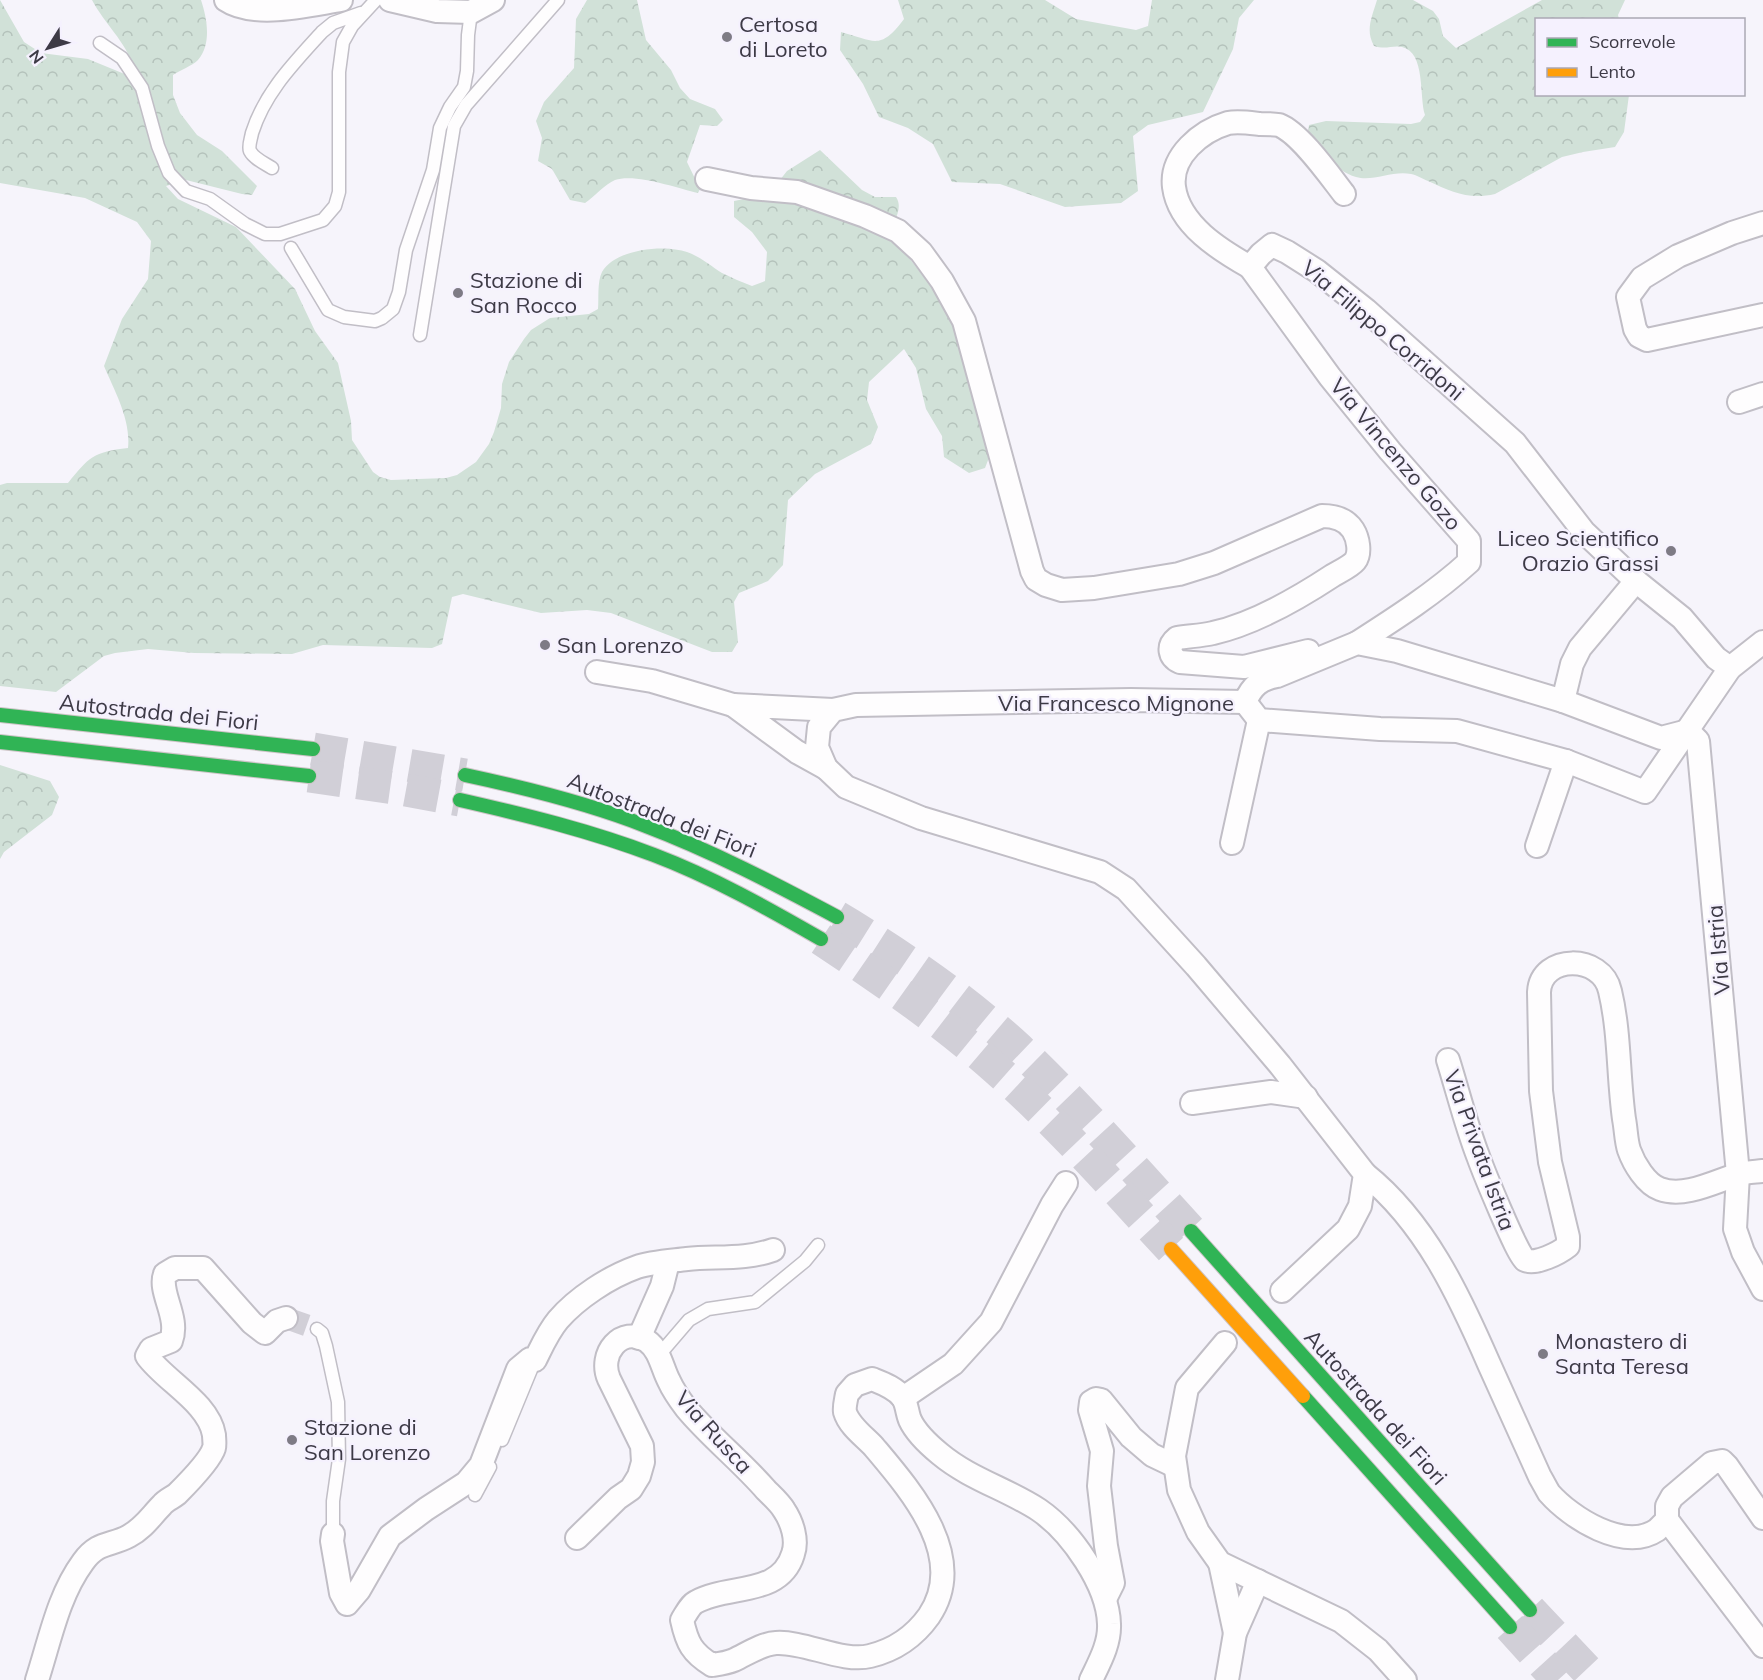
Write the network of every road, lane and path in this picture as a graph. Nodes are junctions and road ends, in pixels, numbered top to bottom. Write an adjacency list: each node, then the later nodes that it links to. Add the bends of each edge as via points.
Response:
1 (340, 0): 6 (street, via 291,8)
2 (376, 0): 7 (lane)
3 (390, 0): 8 (street, via 437,11)
4 (493, 0): 8 (street)
5 (558, 0): 17 (lane, via 466,105 454,126)
6 (232, 4)
7 (363, 12): 9 (lane, via 343,42 339,72 339,192 335,206 323,220 280,234 265,234 245,224 177,182 158,146 142,88 122,58); 10 (lane, via 333,23 322,32 265,100 249,143 254,156)
8 (471, 12): 14 (lane, via 464,87 440,128 433,170 406,249 393,309 375,321 344,317 328,309)
9 (100, 43)
10 (272, 168)
11 (707, 179): 23 (street, via 797,192 898,231 921,252 964,321 1036,579 1062,590 1179,574 1322,516 1341,519 1355,532 1355,561 1250,622 1212,634 1177,638 1170,649 1173,658 1180,662 1244,667 1306,651)
12 (1344, 194): 15 (street, via 1303,143 1279,125 1230,123 1205,134 1174,167 1174,188 1184,213 1205,239)
13 (1763, 223): 16 (street, via 1678,256 1642,278 1628,297 1635,329 1647,340)
14 (291, 248)
15 (1250, 267): 20 (street, Via Filippo Corridoni, via 1272,245 1317,271 1358,304 1515,442 1584,532); 22 (street, Via Vincenzo Gozo, via 1330,377 1469,541 1469,562 1418,603)
16 (1763, 315)
17 (420, 335)
18 (1763, 394): 19 (street)
19 (1738, 402)
20 (1636, 581): 24 (street, Via Filippo Corridoni, via 1682,618 1716,658); 26 (street, via 1580,648)
21 (1763, 642): 24 (street)
22 (1357, 643): 23 (street, Via Francesco Mignone); 26 (street)
23 (1330, 654): 29 (street, Via Francesco Mignone, via 1263,679 1250,691)
24 (1730, 668): 31 (street)
25 (597, 672): 27 (street, Via Francesco Mignone, via 652,681)
26 (1563, 700): 31 (street, via 1661,738)
27 (733, 705): 28 (street, Via Francesco Mignone); 35 (street, Via Francesco Mignone, via 797,752)
28 (833, 710): 29 (street, Via Francesco Mignone, via 856,705 1131,700); 35 (street, via 819,727 817,747)
29 (1252, 711): 34 (street, via 1380,729 1457,731); 39 (street, Via Francesco Mignone)
30 (0, 715): 33 (highway, Autostrada dei Fiori)
31 (1688, 731): 34 (street, via 1645,792); 48 (street, Via Istria, via 1698,741)
32 (0, 742): 37 (highway, Autostrada dei Fiori)
33 (313, 749)
34 (1566, 762): 40 (street)
35 (826, 768): 44 (street, Via Francesco Mignone, via 846,787 921,818 1100,872 1126,889)
36 (465, 774): 41 (highway, Autostrada dei Fiori, via 617,815 691,844)
37 (309, 776)
38 (460, 800): 42 (highway, Autostrada dei Fiori, via 547,819 681,866)
39 (1233, 843)
40 (1537, 846)
41 (837, 917)
42 (820, 939)
43 (1448, 1060): 48 (street, Via Privata Istria, via 1478,1157 1510,1235 1525,1260 1550,1256 1568,1246 1550,1162 1541,1080 1539,982 1560,966 1585,963 1600,973 1610,987 1629,1149 1642,1174 1659,1189 1677,1191)
44 (1306, 1097): 45 (street, via 1271,1092); 47 (street, Via Francesco Mignone)
45 (1192, 1103)
46 (1763, 1171): 48 (street)
47 (1365, 1174): 56 (street, via 1360,1206 1348,1228); 67 (street, Via Francesco Mignone, via 1383,1188 1419,1232 1463,1304 1549,1493 1604,1533 1640,1536)
48 (1738, 1174): 55 (street, Via Istria, via 1735,1229)
49 (1066, 1183): 63 (street, via 991,1322 952,1364)
50 (1191, 1231): 73 (highway, Autostrada dei Fiori)
51 (818, 1245): 61 (lane, via 755,1302 708,1309 689,1320)
52 (1171, 1249): 74 (highway)
53 (772, 1250): 54 (street, via 755,1255)
54 (668, 1262): 59 (street); 62 (street, via 639,1266 581,1299 558,1319)
55 (1763, 1289)
56 (1282, 1291)
57 (286, 1318): 78 (street, via 266,1332 252,1323 202,1268 175,1268 165,1274 162,1281 174,1333 171,1341 151,1348 147,1356 208,1419 214,1433 214,1448 176,1495 144,1526 128,1537 95,1548 82,1563 58,1612)
58 (317, 1329): 68 (lane, via 327,1346 338,1402)
59 (639, 1338): 61 (street, Via Rusca, via 654,1347); 69 (street, via 630,1337 613,1345 605,1361 609,1379 642,1446 639,1476 631,1489)
60 (1225, 1343): 64 (street, via 1187,1388)
61 (659, 1356): 77 (street, Via Rusca, via 685,1406 758,1480 784,1510 794,1531 794,1552 784,1571 766,1584 716,1594 694,1603 682,1620 686,1638)
62 (535, 1360): 65 (lane); 68 (street, via 530,1359 518,1369 481,1465 466,1483 390,1536 347,1604 341,1593)
63 (903, 1398): 72 (street, via 910,1421 929,1445 976,1478 1040,1511 1070,1538); 77 (street, Via Rusca, via 872,1379 855,1385 847,1394 845,1413 921,1507 940,1551 942,1587 935,1607 915,1632 891,1650 866,1657 776,1643 751,1650)
64 (1175, 1466): 70 (street, via 1179,1490 1198,1532); 72 (street, via 1152,1455 1131,1437 1101,1400 1091,1402 1102,1451 1099,1486 1113,1583)
65 (475, 1495)
66 (1763, 1518): 67 (street, via 1727,1466 1717,1461 1672,1497)
67 (1667, 1520): 76 (street)
68 (333, 1534)
69 (577, 1538)
70 (1220, 1563): 71 (street); 75 (street)
71 (1258, 1581): 75 (street); 81 (street, via 1341,1621 1378,1650)
72 (1105, 1599): 79 (street, via 1109,1626 1104,1654)
73 (1530, 1610)
74 (1510, 1627)
75 (1235, 1633): 80 (street)
76 (1763, 1646)
77 (714, 1673)
78 (37, 1680)
79 (1091, 1680)
80 (1227, 1680)
81 (1405, 1680)

